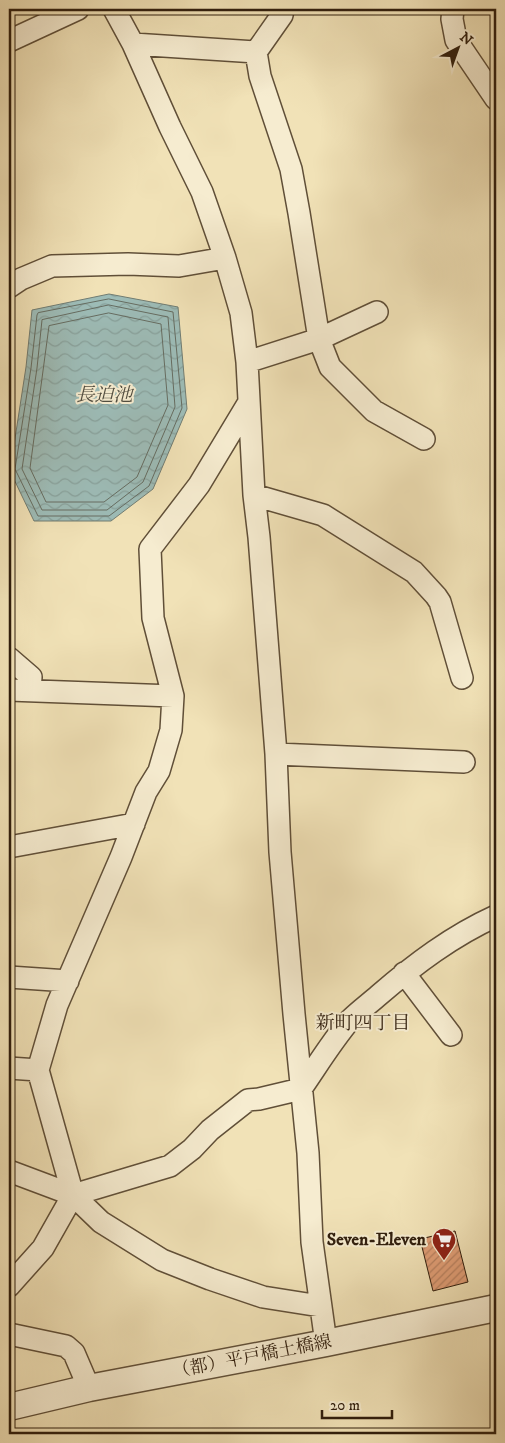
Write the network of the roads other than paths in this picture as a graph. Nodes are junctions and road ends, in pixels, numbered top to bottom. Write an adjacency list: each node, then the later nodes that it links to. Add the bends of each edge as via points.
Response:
1 (78, 9): 5 (street)
2 (114, 9): 6 (street)
3 (283, 9): 7 (street)
4 (453, 9): 8 (street, via 456,40)
5 (9, 41)
6 (133, 44): 7 (street); 9 (street, via 202,192)
7 (256, 52): 12 (street, via 260,76 291,169)
8 (496, 100)
9 (225, 258): 10 (street, via 179,266 52,266); 13 (street, via 241,313)
10 (9, 287)
11 (377, 312): 12 (street)
12 (319, 339): 13 (street); 15 (street, via 330,367 374,411)
13 (247, 362): 14 (street)
14 (249, 402): 16 (street); 21 (street, via 199,485 150,549 152,618)
15 (424, 439)
16 (254, 495): 18 (street, via 323,515 414,572 440,602); 22 (street)
17 (9, 658): 20 (street, via 31,678)
18 (462, 678)
19 (9, 690): 20 (street)
20 (30, 690): 21 (street)
21 (173, 696): 24 (street, via 171,730 159,771 146,792)
22 (276, 754): 23 (street); 33 (street, via 280,852)
23 (464, 762)
24 (134, 824): 25 (street); 29 (street)
25 (9, 846)
26 (496, 916): 27 (street, via 457,936)
27 (404, 974): 30 (street); 33 (street, via 352,1018)
28 (9, 978): 29 (street)
29 (68, 981): 32 (street, via 57,1005)
30 (451, 1035)
31 (9, 1068): 32 (street)
32 (38, 1070): 35 (street)
33 (301, 1089): 35 (street, via 248,1100 170,1166); 37 (street)
34 (9, 1171): 35 (street)
35 (73, 1195): 36 (street, via 43,1248); 37 (street, via 101,1222 162,1260 262,1297)
36 (9, 1286)
37 (320, 1306): 40 (street)
38 (496, 1308): 40 (street, （都）平戸橋土橋線)
39 (9, 1334): 41 (street, via 66,1346 74,1353)
40 (326, 1343): 41 (street, （都）平戸橋土橋線)
41 (89, 1388): 42 (street, （都）平戸橋土橋線)
42 (9, 1407)

